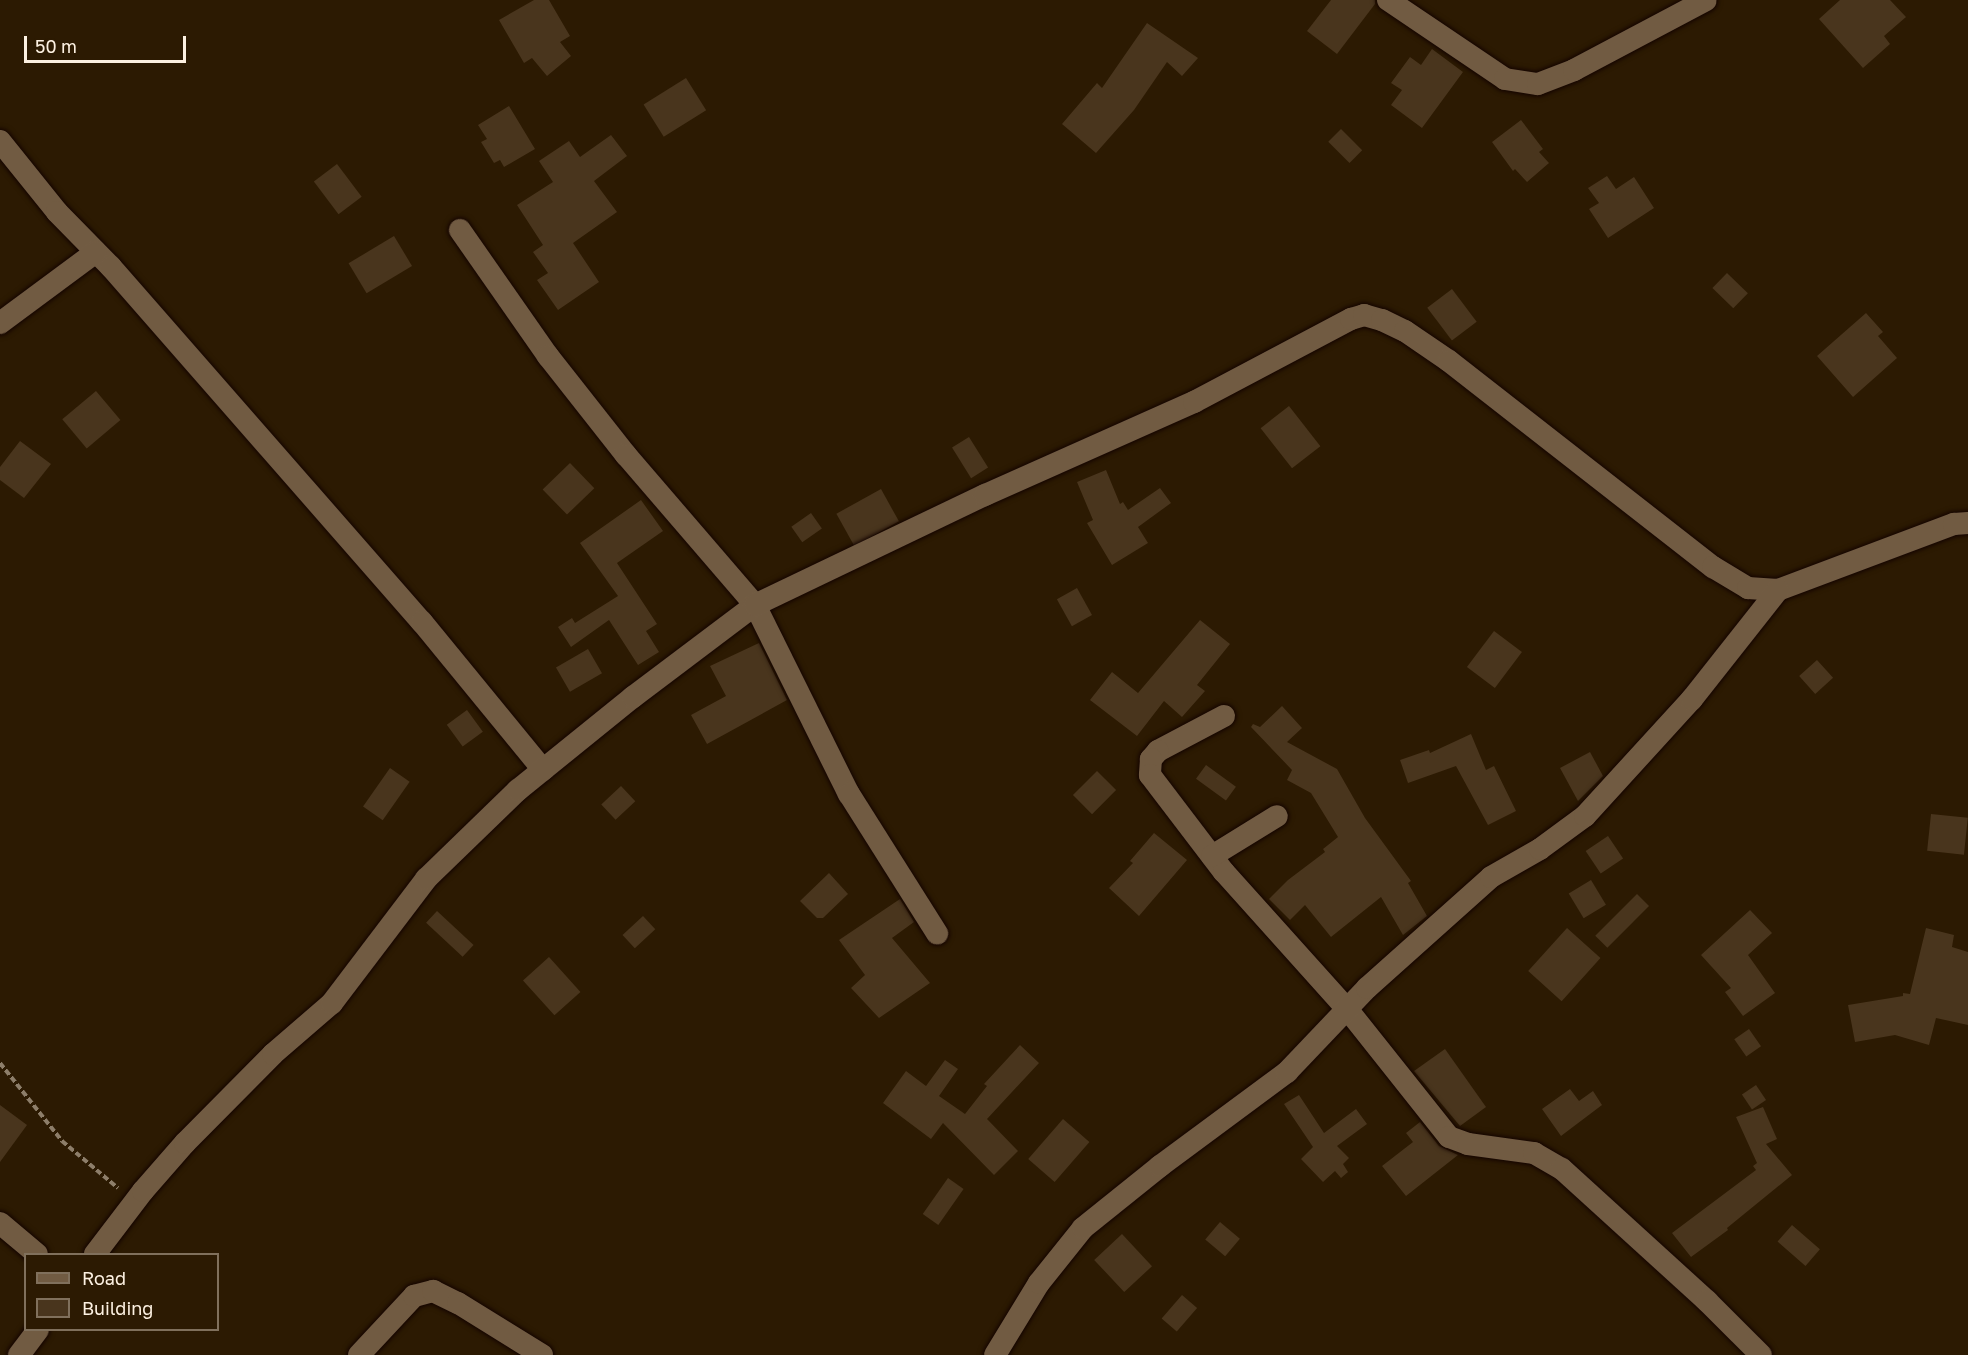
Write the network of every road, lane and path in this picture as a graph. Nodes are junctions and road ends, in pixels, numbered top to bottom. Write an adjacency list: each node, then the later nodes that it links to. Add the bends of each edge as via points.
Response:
1 (1388, 0): 2 (street, via 1505,79 1538,84 1574,70)
2 (1707, 0)
3 (0, 141): 5 (street, via 57,212)
4 (460, 230): 9 (street, via 548,356)
5 (96, 252): 6 (street); 11 (street, via 422,622)
6 (0, 323)
7 (1968, 523): 8 (street, via 1954,524)
8 (1778, 590): 9 (street, via 1748,588 1713,567 1449,361 1405,332 1364,315 1194,402 985,495); 15 (street, via 1692,699 1585,816 1540,849 1491,877 1367,988)
9 (755, 605): 11 (street); 14 (street, via 849,794)
10 (1224, 716): 13 (street, via 1150,759 1150,775 1156,785)
11 (543, 770): 17 (street, via 426,879 332,1003 273,1054 185,1143)
12 (1277, 816): 13 (street)
13 (1212, 856): 15 (street)
14 (937, 933)
15 (1348, 1010): 25 (street, via 1287,1072 1083,1228 1039,1282); 26 (street, via 1449,1137 1458,1142 1534,1153 1562,1169)
16 (0, 1063): 17 (path, via 62,1141)
17 (135, 1202): 20 (street)
18 (0, 1223): 19 (street)
19 (36, 1253)
20 (96, 1253)
21 (36, 1331): 22 (street)
22 (18, 1355)
23 (359, 1355): 24 (street, via 414,1296 433,1291)
24 (542, 1355)
25 (995, 1355)
26 (1761, 1355)

